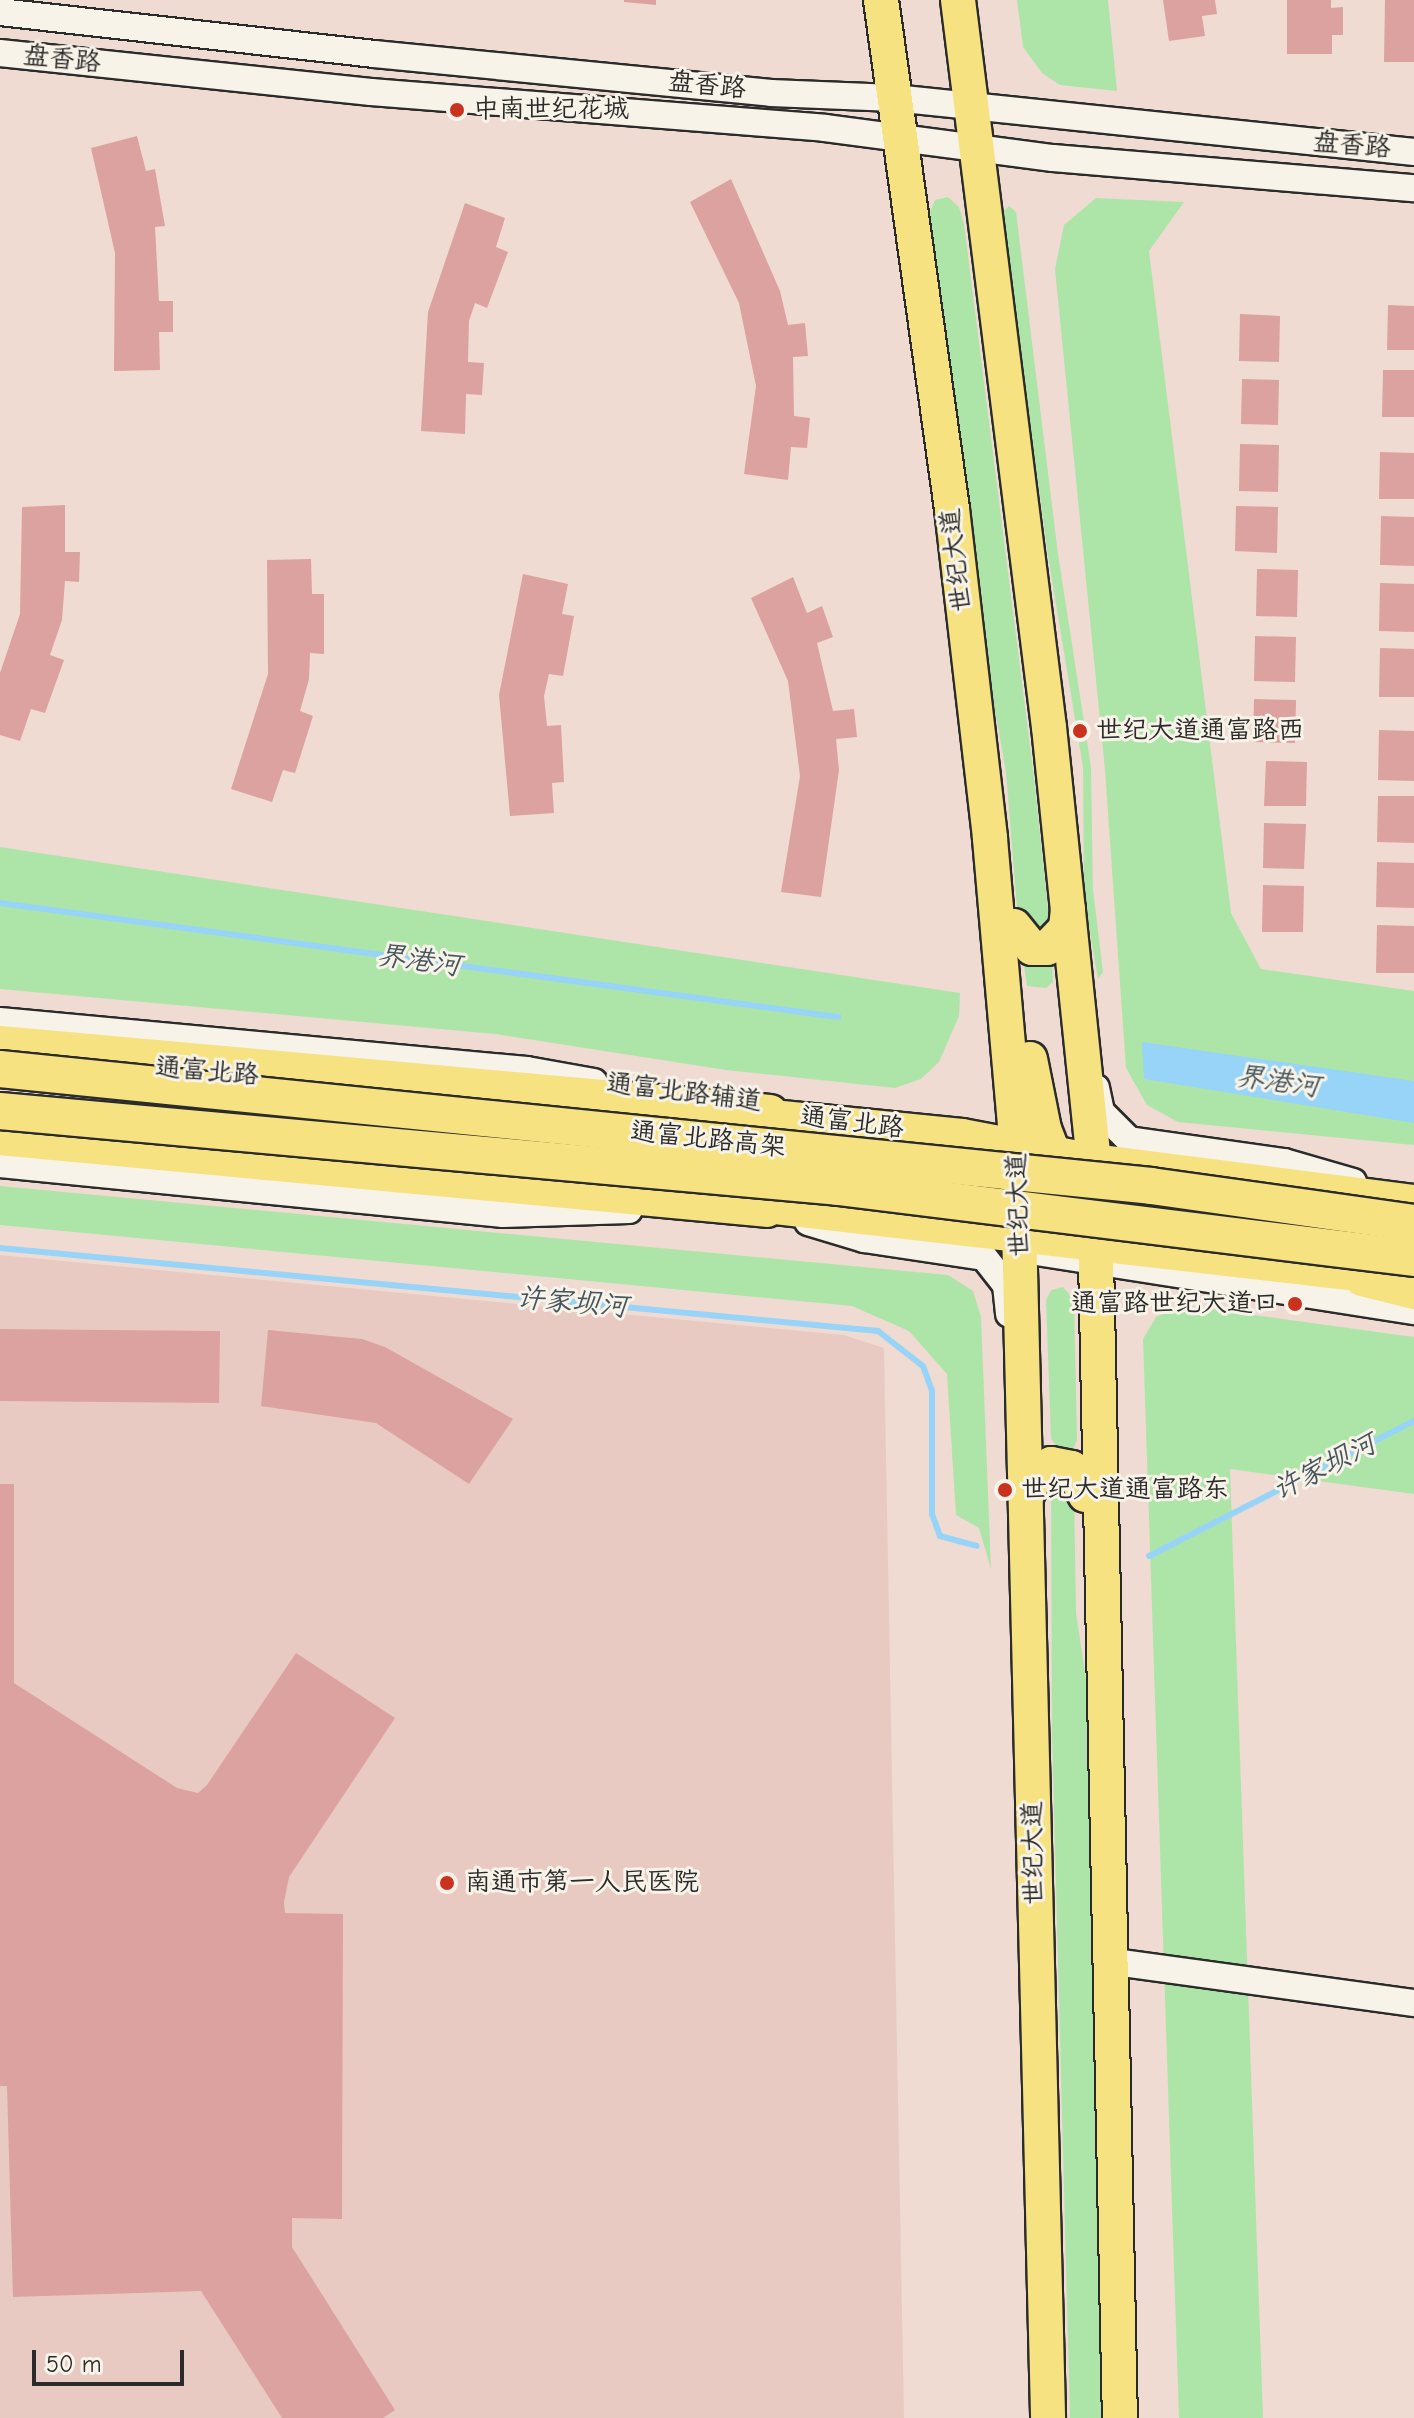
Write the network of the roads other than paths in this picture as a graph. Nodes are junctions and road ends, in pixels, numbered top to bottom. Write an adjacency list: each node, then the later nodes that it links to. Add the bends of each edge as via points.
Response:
1 (881, 0): 5 (main road, 世纪大道)
2 (958, 0): 6 (main road)
3 (0, 12): 5 (street, 盘香路, via 771,93)
4 (0, 53): 7 (street, 盘香路)
5 (894, 98): 6 (street, 盘香路); 7 (main road, 世纪大道)
6 (971, 108): 8 (main road); 9 (street, 盘香路)
7 (898, 137): 8 (street, 盘香路); 11 (main road, 世纪大道)
8 (975, 148): 10 (street, 盘香路); 12 (main road)
9 (1414, 152)
10 (1414, 188)
11 (966, 636): 14 (main road, via 998,777); 24 (main road, 世纪大道)
12 (1064, 861): 13 (main road); 27 (street, via 1097,1096 1113,1128 1129,1140 1153,1146 1284,1162)
13 (1068, 906): 14 (main road, via 1066,928 1047,948 1032,948); 25 (main road)
14 (1014, 926): 24 (main road, via 1032,1081)
15 (0, 1021): 21 (street, 通富北路辅道, via 527,1070)
16 (0, 1044): 20 (highway)
17 (0, 1053): 20 (main road, 通富北路, via 680,1114)
18 (0, 1069): 32 (highway, 通富北路高架, bridge, via 1151,1186)
19 (0, 1111): 36 (highway, 通富北路高架, bridge, via 838,1187)
20 (770, 1113): 21 (main road, 通富北路)
21 (899, 1123): 22 (main road, 通富北路); 22 (main road)
22 (962, 1130): 24 (main road, 通富北路)
23 (0, 1135): 30 (highway); 31 (main road, via 658,1187)
24 (1030, 1148): 25 (main road, 通富北路); 34 (main road, 世纪大道); 35 (main road, via 1047,1203)
25 (1094, 1152): 27 (street); 29 (main road, 通富北路); 35 (main road)
26 (0, 1164): 30 (street, via 503,1214)
27 (1347, 1181): 28 (street); 29 (street)
28 (1414, 1190)
29 (1414, 1201)
30 (618, 1204): 31 (highway); 33 (street)
31 (767, 1209): 33 (street); 34 (main road)
32 (1414, 1223)
33 (830, 1229): 34 (street); 43 (street, via 864,1239 962,1250 984,1257 997,1270 1009,1304 1011,1399)
34 (1021, 1243): 35 (main road); 43 (main road, 世纪大道)
35 (1083, 1243): 37 (main road); 44 (main road); 45 (main road)
36 (1414, 1258)
37 (1168, 1264): 38 (main road); 38 (main road)
38 (1248, 1275): 39 (main road); 42 (street)
39 (1362, 1278): 40 (main road); 41 (highway)
40 (1414, 1278)
41 (1414, 1291)
42 (1414, 1311)
43 (1025, 1486): 44 (main road, via 1051,1464 1072,1468); 48 (main road, 世纪大道)
44 (1085, 1495): 45 (main road, via 1087,1640)
45 (1110, 1818): 46 (main road)
46 (1114, 1962): 47 (street); 49 (main road)
47 (1414, 2003)
48 (1048, 2418)
49 (1120, 2418)

